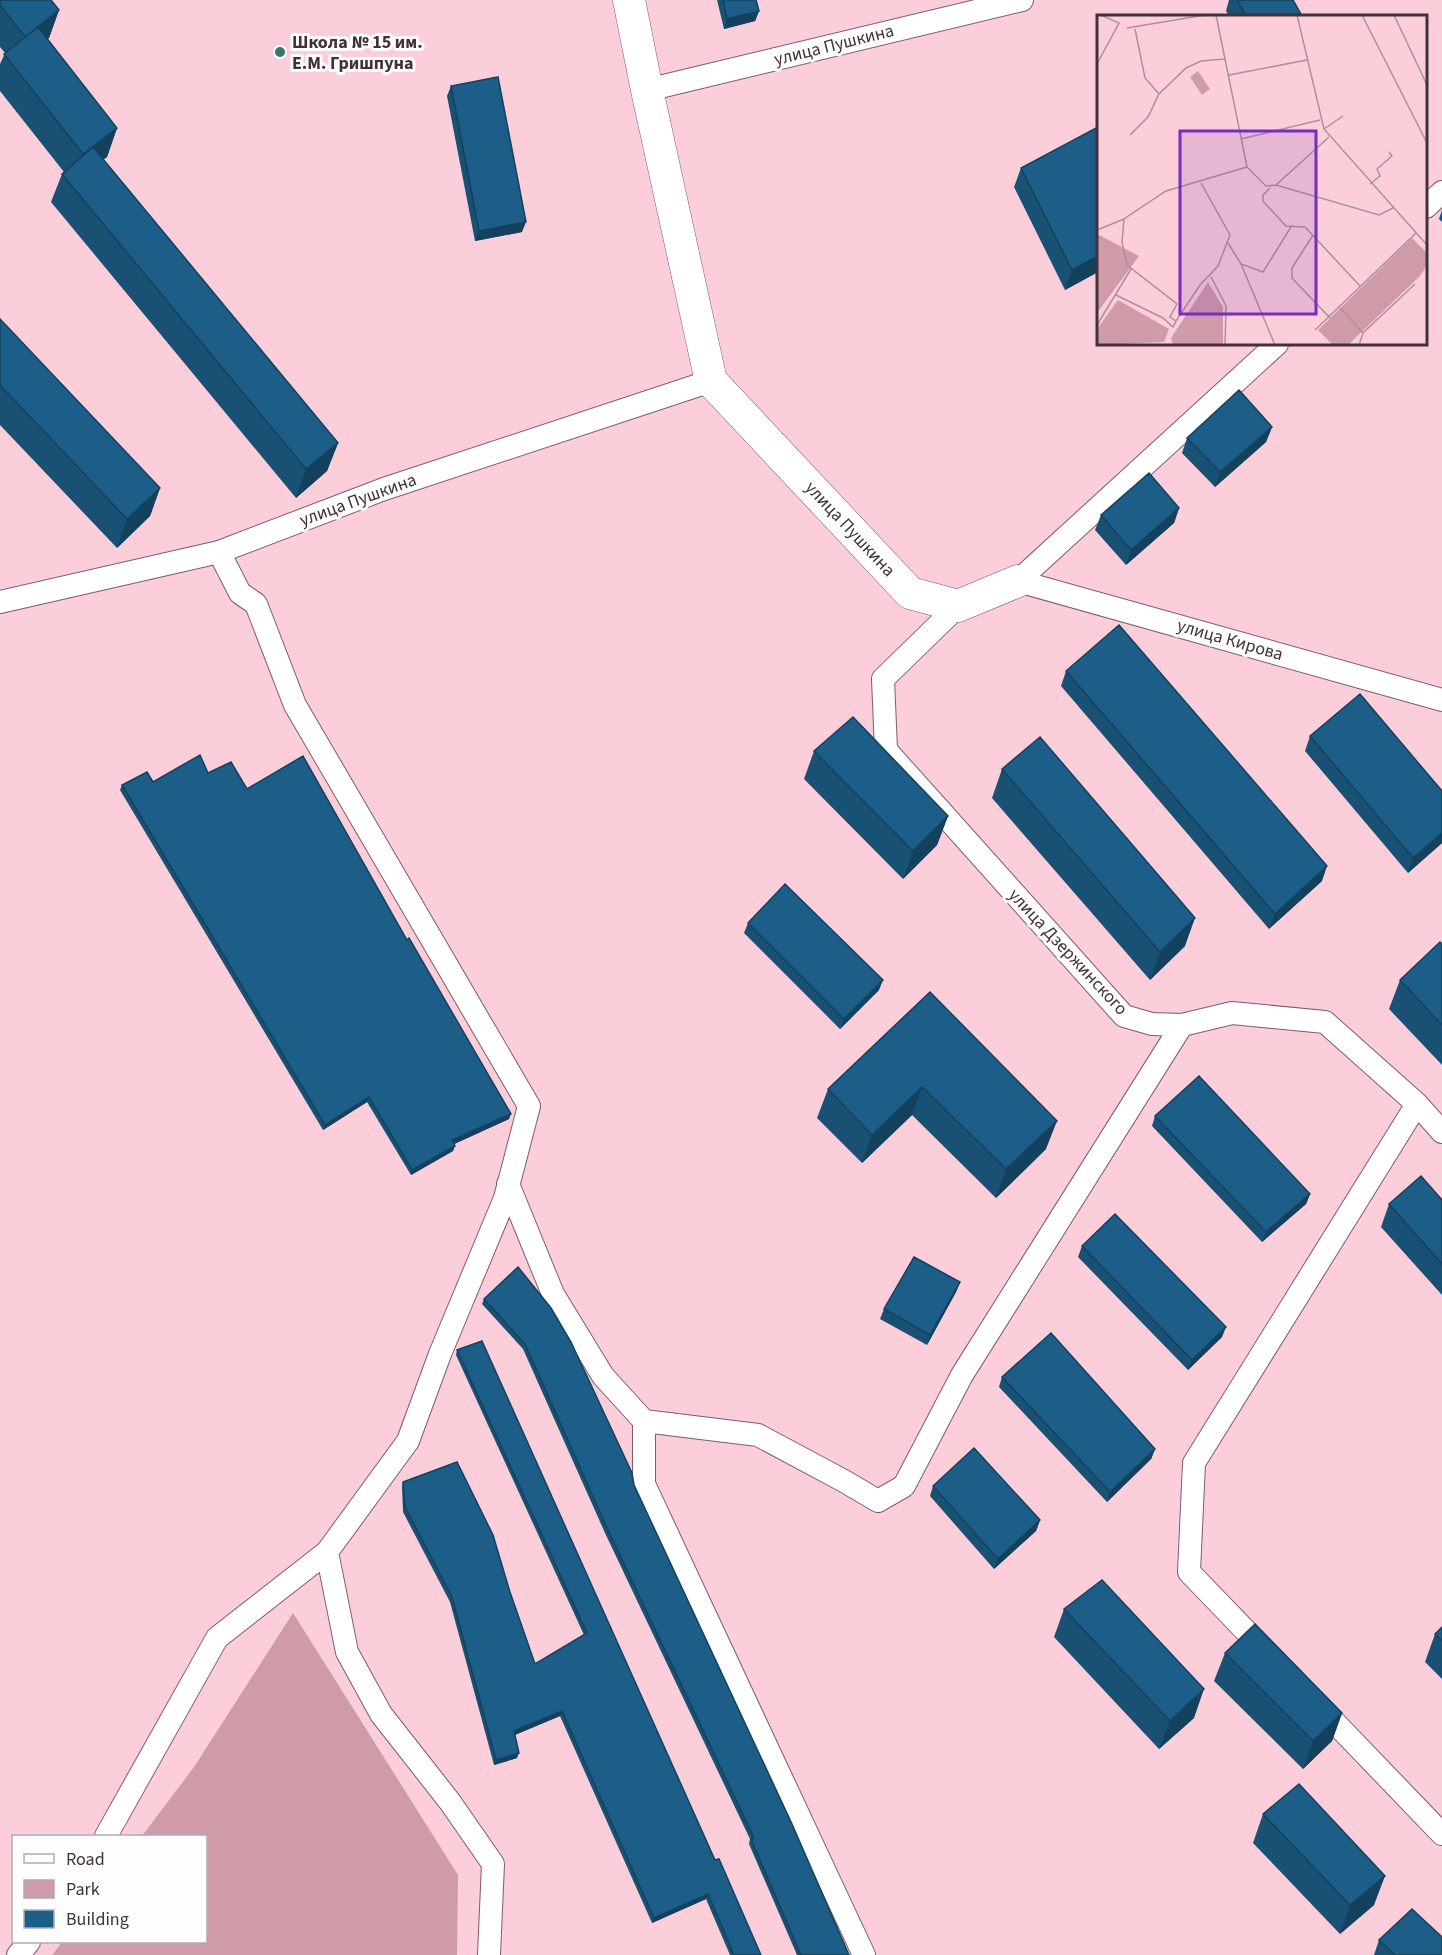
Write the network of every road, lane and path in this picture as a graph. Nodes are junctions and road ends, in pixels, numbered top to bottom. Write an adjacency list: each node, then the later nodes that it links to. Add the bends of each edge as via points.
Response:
1 (629, 0): 3 (street)
2 (1022, 0): 3 (street, улица Пушкина)
3 (647, 90): 7 (street)
4 (1442, 192): 5 (street)
5 (1427, 205)
6 (1276, 345): 9 (street)
7 (711, 381): 8 (street, улица Пушкина, via 384,489); 11 (street, улица Пушкина, via 910,593)
8 (219, 552): 10 (street, улица Пушкина); 16 (street, via 240,593 256,604 296,705 529,1106)
9 (1018, 581): 11 (street); 12 (street, улица Кирова)
10 (0, 602)
11 (958, 606): 13 (street, улица Дзержинского, via 883,680 886,750 1124,1016 1152,1024)
12 (1442, 700)
13 (1182, 1025): 14 (street, улица Дзержинского, via 1232,1013 1325,1022); 17 (street, via 962,1375 903,1486 878,1501 758,1435)
14 (1417, 1104): 15 (street, улица Дзержинского); 19 (street, via 1194,1462 1190,1572)
15 (1442, 1132)
16 (508, 1184): 17 (street, via 553,1294 603,1376); 18 (street, via 408,1441)
17 (644, 1421): 26 (street, via 644,1484)
18 (327, 1552): 22 (street, via 216,1638); 25 (street, via 347,1652 381,1714 493,1864)
19 (1279, 1665)
20 (1304, 1690): 21 (street)
21 (1442, 1834)
22 (107, 1835)
23 (28, 1943): 24 (street)
24 (18, 1955)
25 (489, 1955)
26 (864, 1955)

